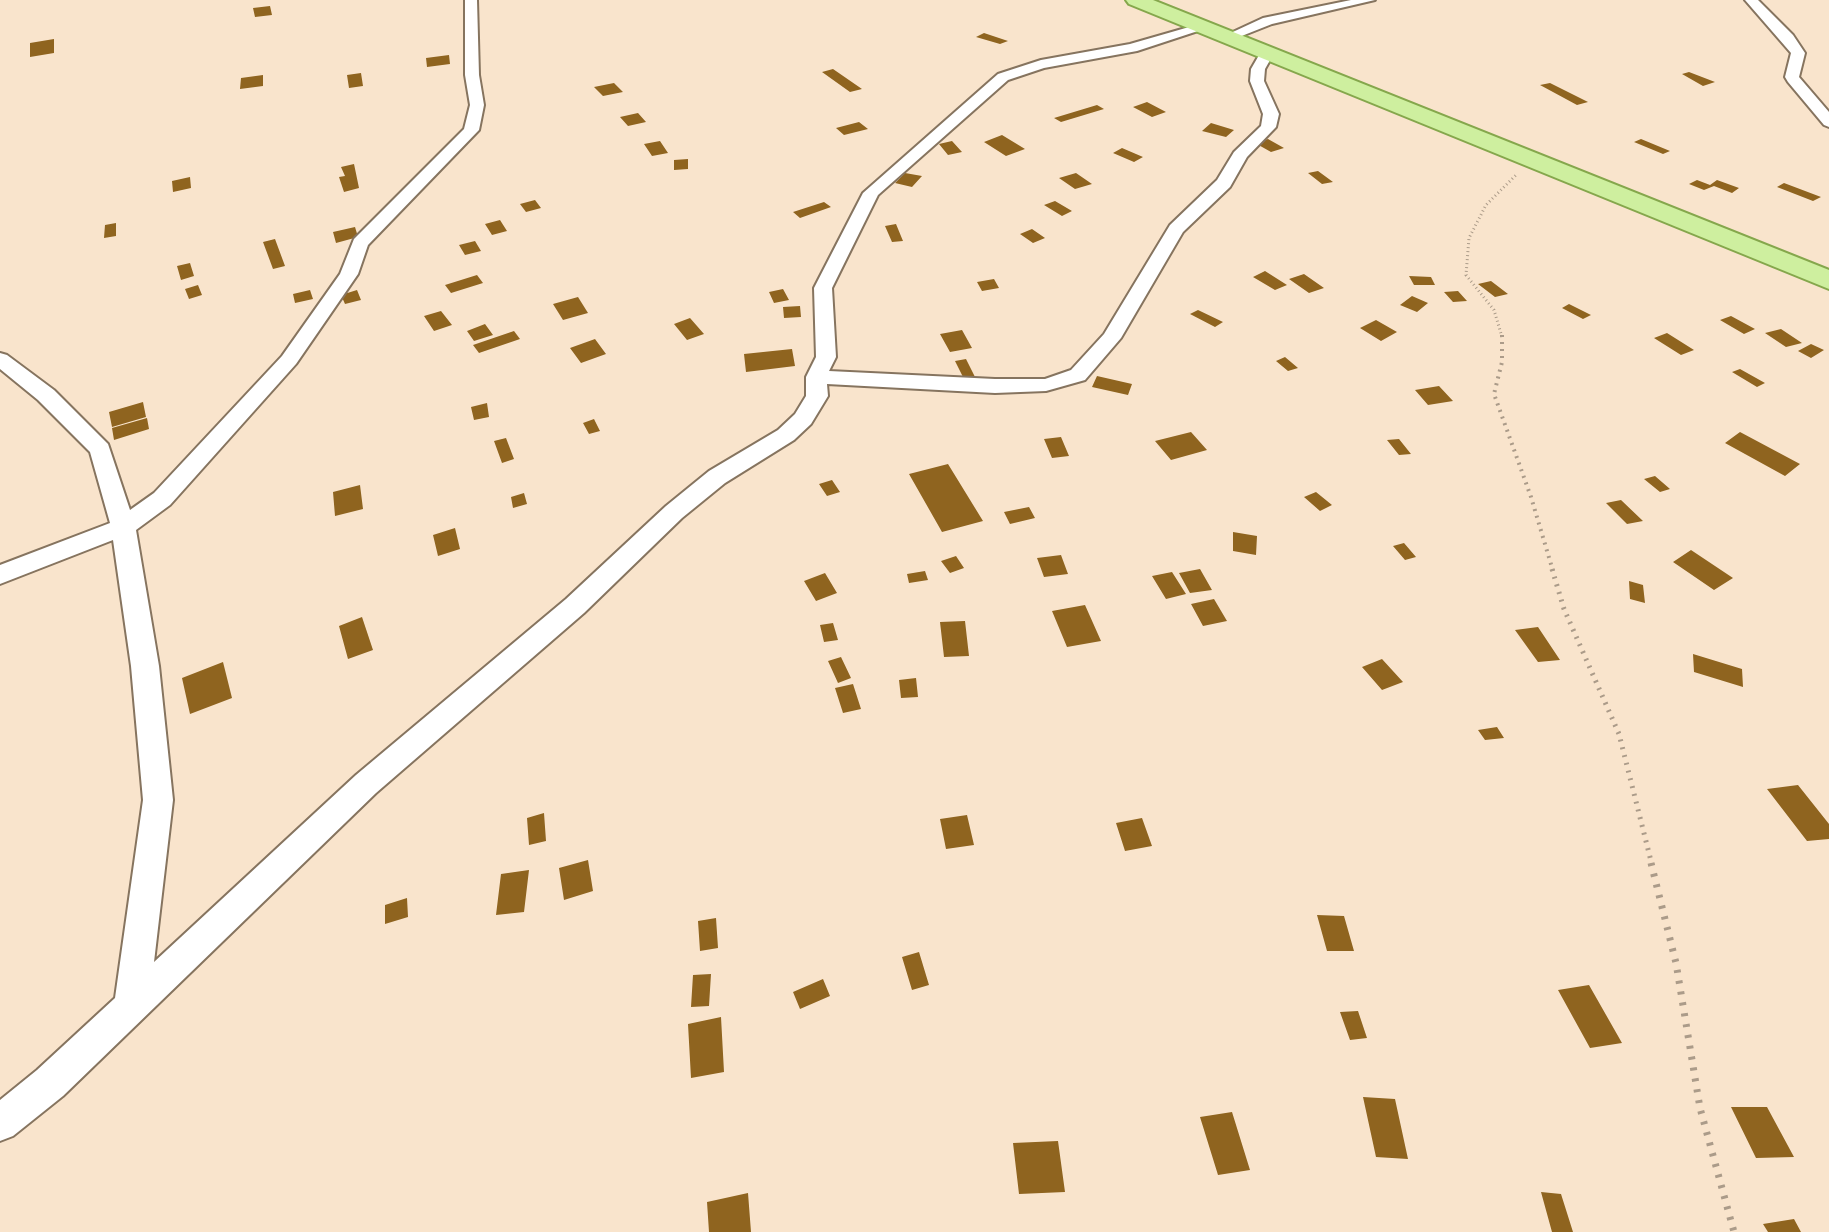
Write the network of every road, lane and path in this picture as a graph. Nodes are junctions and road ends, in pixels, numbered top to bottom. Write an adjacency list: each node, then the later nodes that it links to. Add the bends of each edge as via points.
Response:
1 (471, 0): 13 (street, via 477,105 471,130 360,243 349,274 289,360 162,499)
2 (1136, 0): 5 (main road)
3 (1369, 0): 6 (street, via 1268,21)
4 (1751, 0): 8 (street, via 1798,53 1792,77)
5 (1203, 27): 6 (main road); 12 (street, via 1132,48 1041,64 990,85 865,201 823,288 826,357)
6 (1229, 37): 7 (main road)
7 (1267, 53): 9 (main road); 12 (street, via 1257,81 1271,114 1268,127 1240,155 1224,183 1176,229 1126,315 1078,375 1046,385 995,386)
8 (1829, 122)
9 (1528, 161): 10 (main road); 17 (path, via 1486,205 1469,238 1466,275 1494,310 1502,331 1494,394 1564,609 1619,734 1676,963 1700,1108)
10 (1829, 280)
11 (0, 359): 13 (street, via 46,395 100,449)
12 (816, 377): 15 (street, via 817,396 786,435 717,477 674,512 575,606 366,784)
13 (123, 527): 14 (street); 15 (street, via 145,666 158,800)
14 (0, 575)
15 (131, 1007): 16 (street)
16 (0, 1123)
17 (1734, 1232)

